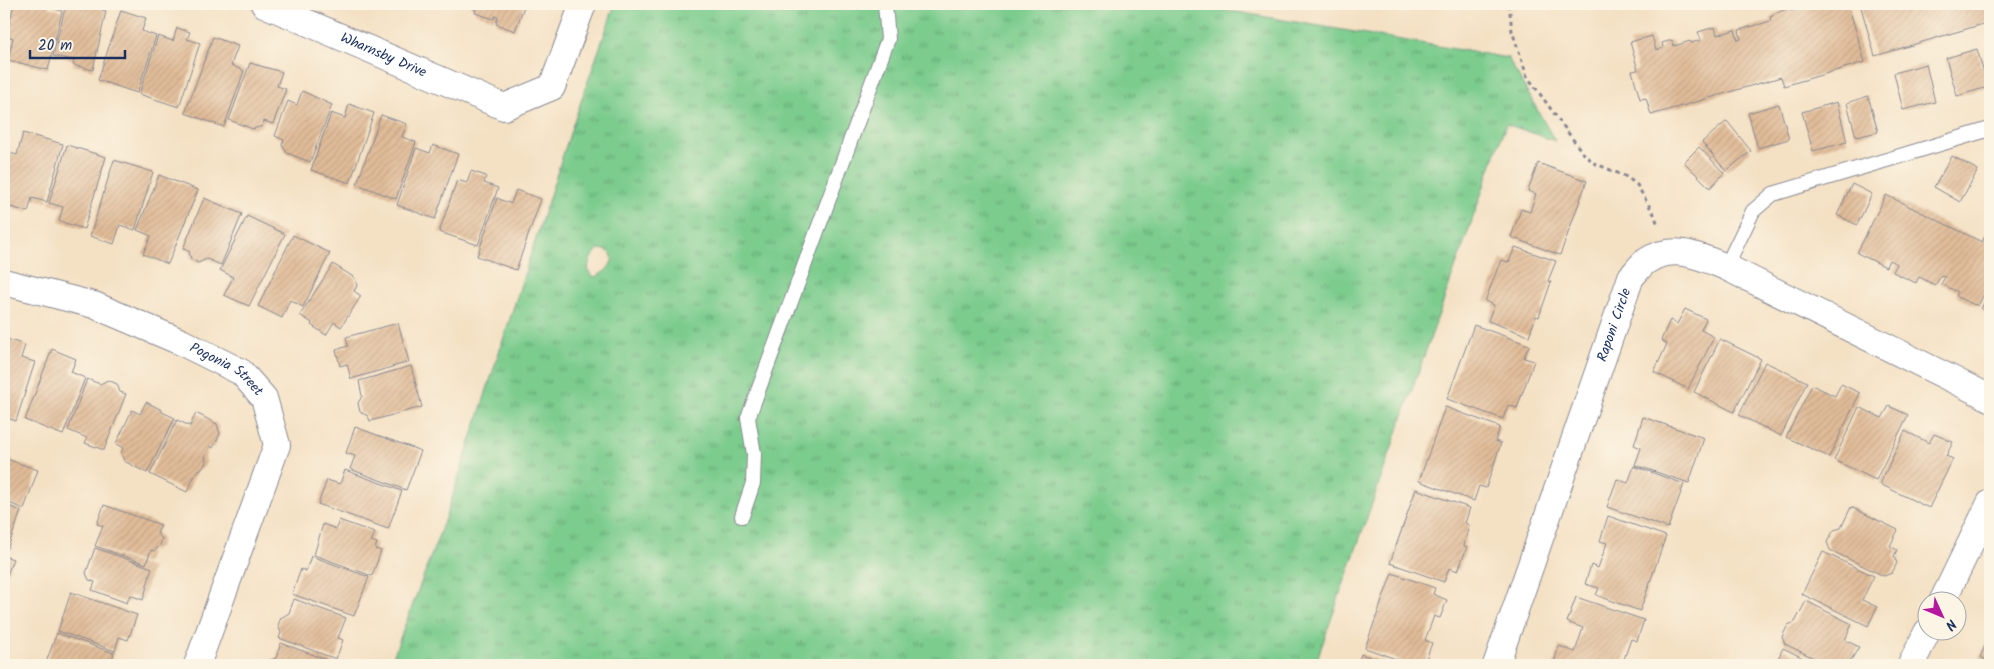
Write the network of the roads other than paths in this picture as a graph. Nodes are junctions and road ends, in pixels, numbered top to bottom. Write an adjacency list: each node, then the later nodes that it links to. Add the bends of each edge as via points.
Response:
1 (264, 4): 2 (street, Wharnsby Drive, via 504,107 552,87)
2 (583, 4)
3 (885, 4): 9 (lane, via 888,39 748,418 754,454 753,483)
4 (1990, 129): 5 (lane, via 1773,194 1753,211)
5 (1726, 267): 7 (street, Raponi Circle); 13 (street, Raponi Circle, via 1692,253 1668,253 1646,262 1631,277)
6 (4, 282): 12 (street, Pogonia Street, via 94,305 181,342 241,372 264,398 277,445)
7 (1990, 398)
8 (1990, 503): 10 (street)
9 (742, 516)
10 (1947, 592)
11 (1922, 642): 14 (street)
12 (197, 665)
13 (1496, 665)
14 (1911, 665)

